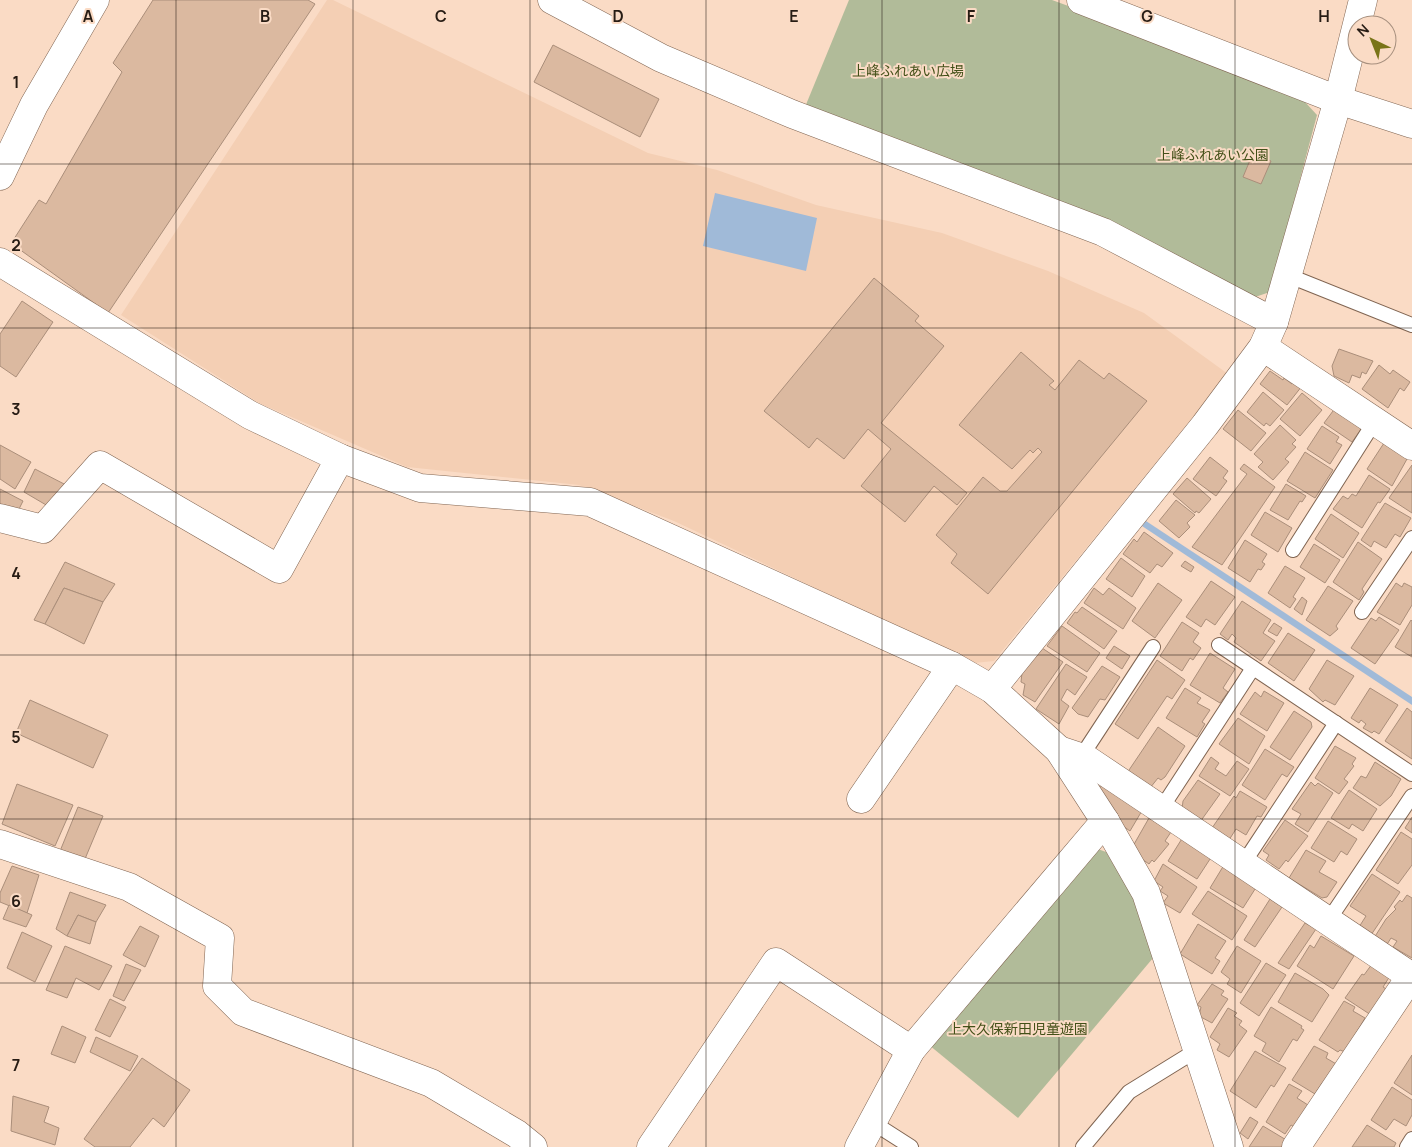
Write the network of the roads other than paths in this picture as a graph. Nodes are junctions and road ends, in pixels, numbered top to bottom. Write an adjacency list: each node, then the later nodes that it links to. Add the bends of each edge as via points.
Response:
1 (95, 0): 7 (street, via 34,105)
2 (552, 0): 10 (street, via 661,58 783,110 1103,232)
3 (1081, 0): 5 (street)
4 (1363, 0): 5 (street)
5 (1338, 100): 6 (street); 9 (street)
6 (1412, 124)
7 (0, 176)
8 (0, 262): 15 (street, via 250,415)
9 (1287, 275): 10 (street); 11 (lane)
10 (1274, 322): 12 (street)
11 (1412, 325)
12 (1263, 347): 13 (street); 24 (street, via 1205,425)
13 (1375, 421): 14 (street); 18 (lane)
14 (1412, 446)
15 (340, 458): 16 (street, via 279,569 100,465 43,529); 22 (street, via 420,488 590,502)
16 (0, 518)
17 (1412, 538): 19 (lane)
18 (1293, 550)
19 (1362, 612)
20 (1219, 645): 23 (lane)
21 (1153, 646): 26 (lane)
22 (952, 666): 24 (street); 29 (street)
23 (1253, 668): 25 (lane); 30 (lane)
24 (992, 689): 26 (street)
25 (1336, 723): 27 (lane); 33 (lane)
26 (1070, 754): 30 (street); 31 (street)
27 (1412, 774)
28 (1412, 796): 34 (lane)
29 (861, 799)
30 (1161, 809): 33 (street)
31 (1105, 821): 36 (street); 37 (street, via 1146,893)
32 (0, 844): 40 (street, via 129,887 220,938 216,986 243,1012 431,1084 517,1134)
33 (1242, 864): 34 (street)
34 (1328, 921): 35 (street)
35 (1411, 977): 46 (street)
36 (911, 1050): 38 (street); 41 (street, via 776,962)
37 (1197, 1050): 44 (lane, via 1130,1092); 45 (street)
38 (872, 1122): 42 (street); 43 (lane)
39 (1412, 1139): 47 (lane)
40 (533, 1147)
41 (651, 1147)
42 (859, 1147)
43 (911, 1147)
44 (1083, 1147)
45 (1229, 1147)
46 (1296, 1147)
47 (1407, 1147)

